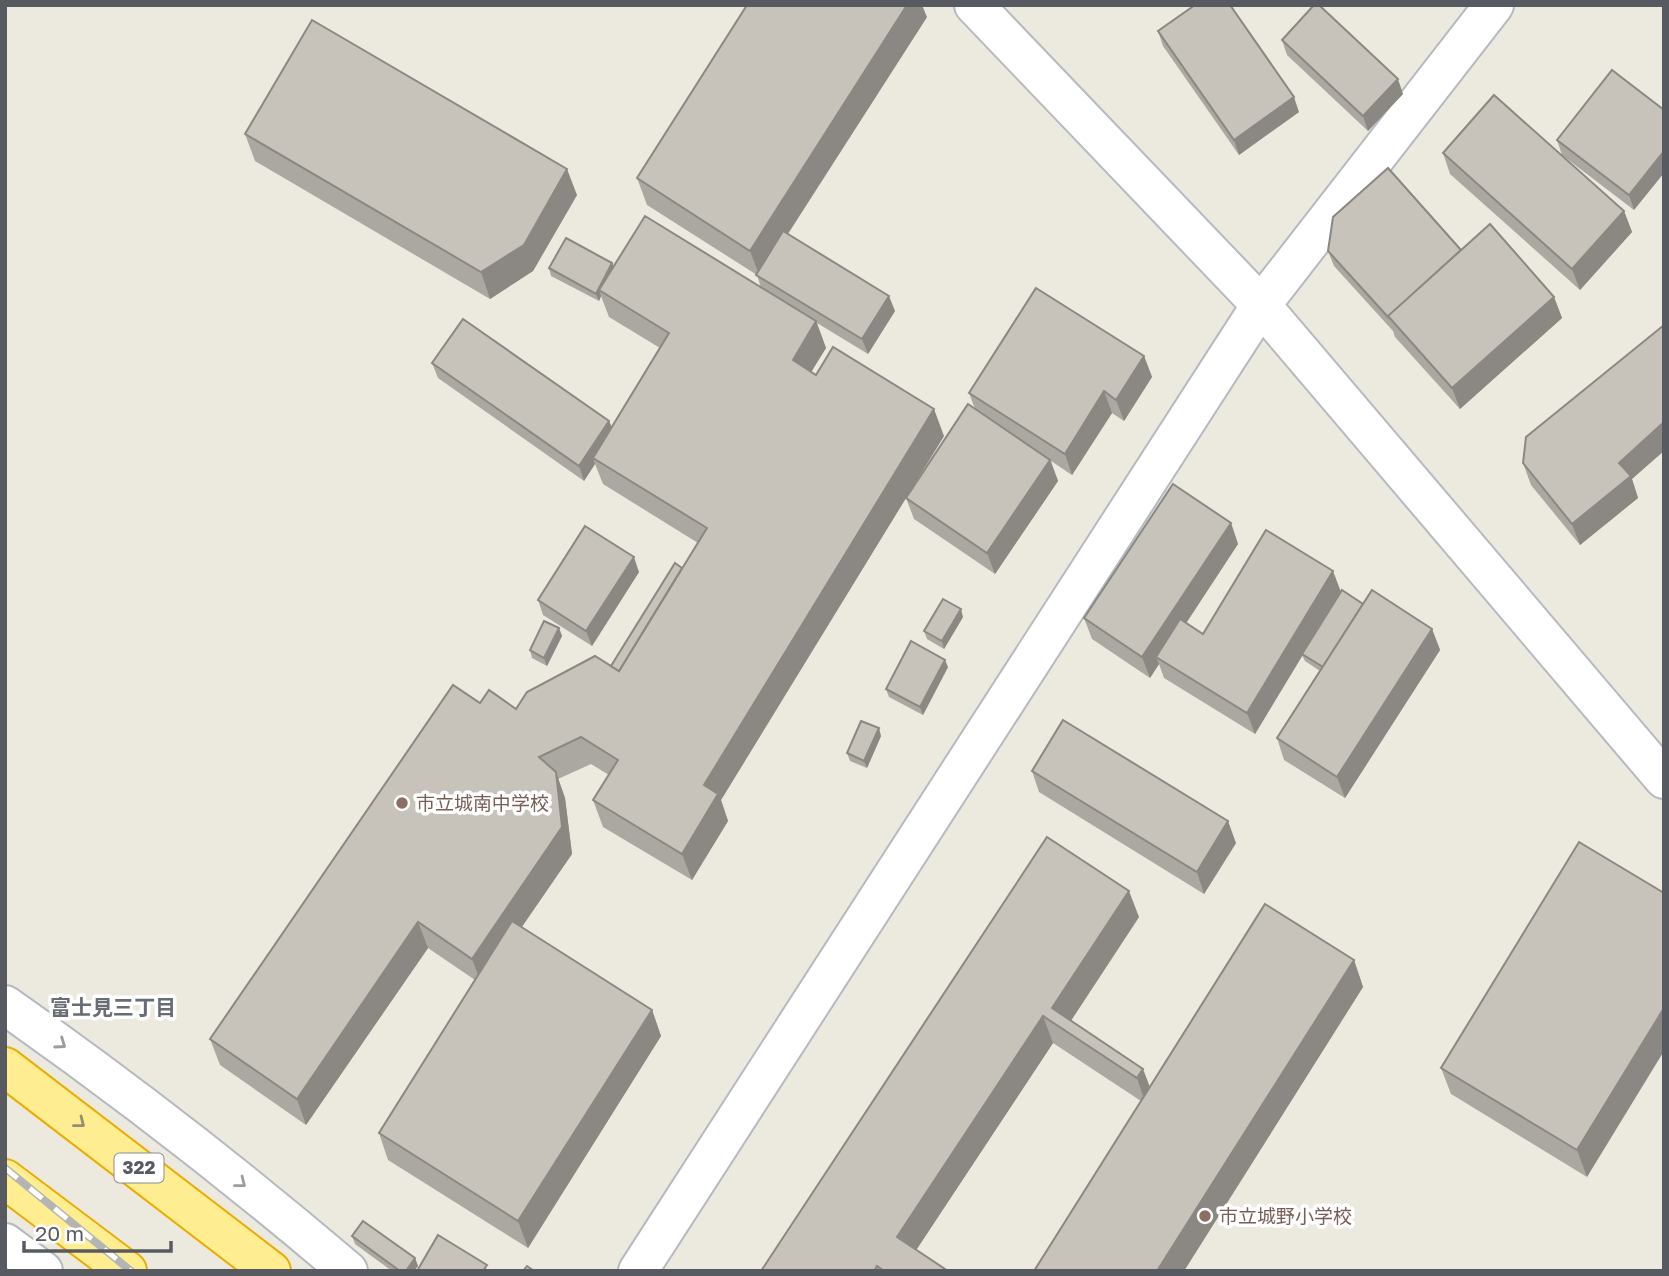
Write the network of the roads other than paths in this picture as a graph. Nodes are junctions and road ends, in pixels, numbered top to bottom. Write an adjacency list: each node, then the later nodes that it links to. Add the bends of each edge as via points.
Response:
1 (974, 5): 3 (street)
2 (1494, 5): 3 (street)
3 (1261, 305): 4 (street); 13 (street)
4 (1660, 765)
5 (5, 1005): 12 (street, one-way to 12, via 213,1161)
6 (5, 1067): 11 (highway, 322, one-way to 11)
7 (5, 1179): 10 (highway)
8 (5, 1243): 9 (street)
9 (43, 1271)
10 (127, 1271)
11 (271, 1271)
12 (348, 1271)
13 (638, 1271)

